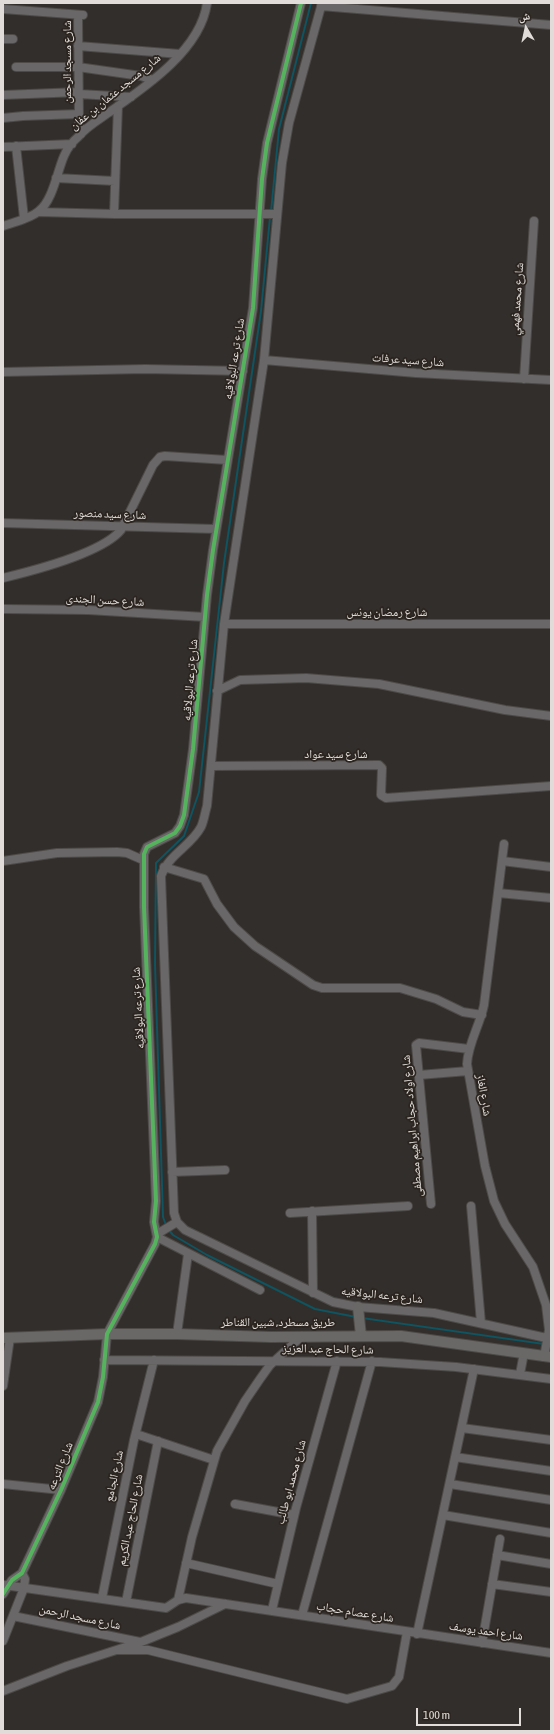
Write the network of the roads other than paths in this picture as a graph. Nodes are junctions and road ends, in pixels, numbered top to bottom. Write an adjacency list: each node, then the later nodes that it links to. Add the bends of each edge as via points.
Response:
1 (207, 3): 9 (street, شارع مسجد عثمان بن عفان, via 199,29)
2 (301, 3): 27 (street, شارع ترعه البولاقيه, via 267,143)
3 (322, 4): 5 (street); 28 (street, via 289,123)
4 (3, 9): 8 (street, شارع مسجد الرحمن, via 81,15)
5 (551, 25)
6 (3, 39): 7 (street)
7 (13, 40)
8 (78, 46): 9 (street); 11 (street, شارع مسجد الرحمن)
9 (180, 54): 12 (street, شارع مسجد عثمان بن عفان)
10 (16, 67): 11 (street)
11 (78, 67): 12 (street); 13 (street, شارع مسجد الرحمن)
12 (153, 80): 15 (street, شارع مسجد عثمان بن عفان)
13 (79, 93): 14 (street); 15 (street); 17 (street, شارع مسجد الرحمن)
14 (3, 95)
15 (131, 98): 16 (street, شارع مسجد عثمان بن عفان)
16 (118, 106): 19 (street, شارع مسجد عثمان بن عفان); 24 (street)
17 (79, 114): 18 (street); 19 (street, شارع مسجد الرحمن)
18 (3, 118)
19 (81, 134): 20 (street, شارع مسجد عثمان بن عفان)
20 (72, 144): 21 (street); 23 (street, شارع مسجد عثمان بن عفان, via 64,156)
21 (16, 146): 22 (street); 29 (street)
22 (3, 147)
23 (56, 178): 24 (street); 25 (street, شارع مسجد عثمان بن عفان, via 47,202)
24 (115, 181): 26 (street)
25 (39, 212): 26 (street); 29 (street)
26 (114, 214): 27 (street)
27 (260, 214): 28 (street); 33 (street, شارع ترعه البولاقيه, via 253,308)
28 (277, 214): 32 (street)
29 (24, 218): 31 (street)
30 (534, 221): 35 (street, شارع محمد فهمي)
31 (3, 226)
32 (264, 360): 35 (street, شارع سيد عرفات); 44 (street)
33 (243, 371): 34 (street, via 145,369); 37 (street, شارع ترعه البولاقيه)
34 (3, 372)
35 (524, 379): 36 (street, شارع سيد عرفات)
36 (551, 380)
37 (227, 460): 39 (street, via 160,457 153,465); 40 (street, شارع ترعه البولاقيه)
38 (3, 523): 39 (street, شارع سيد منصور)
39 (123, 526): 40 (street, شارع سيد منصور); 41 (street, via 117,536 103,544 58,563)
40 (216, 529): 43 (street, شارع ترعه البولاقيه)
41 (3, 578)
42 (3, 609): 43 (street, شارع حسن الجندى, via 88,610)
43 (205, 617): 51 (street, شارع ترعه البولاقيه, via 194,749 184,815 175,833 146,847)
44 (224, 624): 45 (street, شارع رمضان يونس); 46 (street)
45 (551, 624)
46 (217, 691): 47 (street, via 240,680 306,678 379,684 511,712); 48 (street)
47 (551, 716)
48 (211, 766): 49 (street, شارع سيد عواد, via 379,765 382,768 381,795 386,798); 54 (street, via 207,806 201,827)
49 (551, 786)
50 (504, 844): 53 (street, شارع الغاز)
51 (143, 860): 52 (street, via 126,853 110,852 57,853); 70 (street, شارع ترعه البولاقيه, via 156,1193 154,1222)
52 (3, 861)
53 (502, 861): 55 (street); 56 (street, شارع الغاز)
54 (164, 867): 58 (street, via 204,879 217,904 234,927 255,946 313,985 322,988 400,988 436,999 463,1012); 63 (street, via 160,876 160,889)
55 (551, 867)
56 (498, 892): 57 (street); 58 (street, شارع الغاز)
57 (551, 898)
58 (482, 1015): 59 (street, شارع الغاز)
59 (469, 1049): 60 (street, شارع الغاز); 61 (street, شارع اولاد حجاب ابراهيم مصطفى, via 418,1043 416,1046)
60 (468, 1071): 61 (street); 81 (street, شارع الغاز, via 494,1201 540,1284 548,1313)
61 (419, 1075): 64 (street, شارع اولاد حجاب ابراهيم مصطفى)
62 (225, 1170): 63 (street)
63 (172, 1172): 69 (street)
64 (431, 1204)
65 (408, 1206): 67 (street)
66 (471, 1206): 75 (street)
67 (312, 1211): 68 (street); 73 (street)
68 (290, 1213)
69 (175, 1223): 70 (street); 73 (street, شارع ترعه البولاقيه)
70 (158, 1234): 71 (street); 79 (street)
71 (188, 1254): 72 (street); 76 (street)
72 (260, 1290)
73 (313, 1293): 74 (street, شارع ترعه البولاقيه, via 333,1302)
74 (358, 1308): 75 (street, شارع ترعه البولاقيه, via 420,1310); 78 (main road)
75 (481, 1323): 81 (street, شارع ترعه البولاقيه)
76 (177, 1334): 77 (main road, طريق مسطرد, شبين القناطر); 79 (main road, طريق مسطرد, شبين القناطر)
77 (302, 1336): 78 (main road, طريق مسطرد, شبين القناطر); 86 (street)
78 (361, 1336): 82 (main road, طريق مسطرد, شبين القناطر, via 401,1336)
79 (106, 1337): 80 (main road, طريق مسطرد, شبين القناطر); 83 (street, شارع الترعه)
80 (6, 1338): 92 (street)
81 (549, 1338): 84 (street, شارع الغاز)
82 (524, 1353): 84 (main road, طريق مسطرد, شبين القناطر); 90 (street)
83 (105, 1357): 85 (street, شارع الحاج عبد العزيز); 102 (street, شارع الترعه, via 98,1402)
84 (548, 1357)
85 (154, 1360): 86 (street, شارع الحاج عبد العزيز); 94 (street, شارع الجامع)
86 (276, 1360): 87 (street, شارع الحاج عبد العزيز); 98 (street, via 245,1401)
87 (337, 1361): 88 (street, شارع الحاج عبد العزيز); 105 (street, شارع محمد ابو طالب)
88 (372, 1362): 89 (street, شارع الحاج عبد العزيز); 124 (street)
89 (474, 1369): 90 (street, شارع الحاج عبد العزيز); 93 (street)
90 (520, 1374): 91 (street, شارع الحاج عبد العزيز)
91 (551, 1379)
92 (3, 1386)
93 (462, 1428): 95 (street); 97 (street)
94 (136, 1434): 96 (street); 119 (street, شارع الجامع)
95 (551, 1440)
96 (158, 1442): 98 (street); 121 (street, شارع الحاج عبد الكريم)
97 (455, 1457): 99 (street); 101 (street)
98 (214, 1460): 110 (street)
99 (551, 1471)
100 (3, 1484): 102 (street)
101 (450, 1484): 103 (street); 106 (street)
102 (61, 1490): 112 (street, شارع الترعه)
103 (551, 1500)
104 (235, 1504): 105 (street)
105 (294, 1515): 113 (street, شارع محمد ابو طالب)
106 (443, 1515): 107 (street); 127 (street)
107 (551, 1533)
108 (500, 1539): 109 (street)
109 (497, 1555): 111 (street); 114 (street)
110 (186, 1563): 113 (street); 120 (street)
111 (551, 1564)
112 (22, 1573): 115 (street, شارع الترعه); 116 (street, via 25,1579)
113 (278, 1584): 123 (street, شارع محمد ابو طالب)
114 (492, 1584): 117 (street); 130 (street)
115 (6, 1585): 116 (street, شارع عصام حجاب); 118 (street, شارع الترعه)
116 (24, 1588): 119 (street, شارع عصام حجاب); 125 (street)
117 (551, 1592)
118 (3, 1594)
119 (102, 1598): 121 (street, شارع عصام حجاب)
120 (178, 1600): 121 (street, شارع عصام حجاب, via 166,1608); 122 (street, شارع عصام حجاب, via 186,1598)
121 (126, 1602)
122 (225, 1604): 123 (street, شارع عصام حجاب); 129 (street)
123 (272, 1610): 124 (street, شارع عصام حجاب)
124 (302, 1616): 126 (street, شارع عصام حجاب)
125 (9, 1620): 128 (street); 129 (street, شارع مسجد الرحمن)
126 (407, 1632): 127 (street, شارع عصام حجاب); 131 (street, via 399,1677 392,1686 347,1699 148,1650)
127 (417, 1634): 130 (street, شارع احمد يوسف)
128 (3, 1641)
129 (141, 1642): 131 (street)
130 (482, 1643): 132 (street, شارع احمد يوسف)
131 (117, 1650): 133 (street)
132 (551, 1653)
133 (3, 1691)

